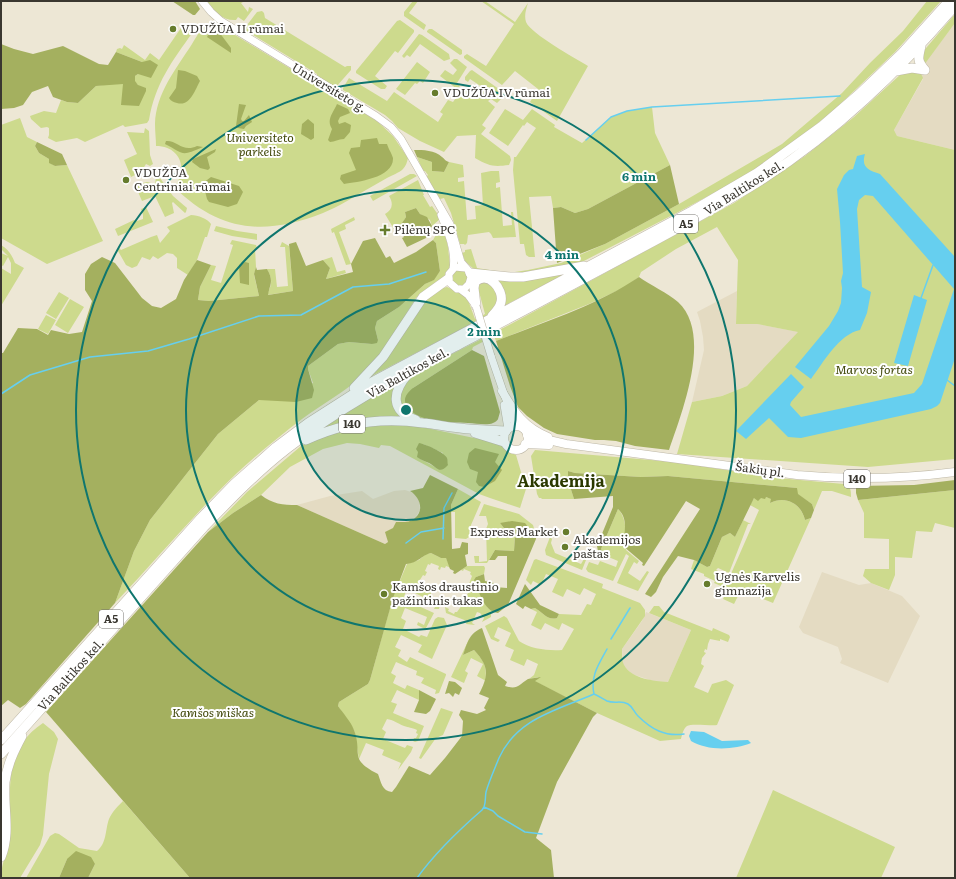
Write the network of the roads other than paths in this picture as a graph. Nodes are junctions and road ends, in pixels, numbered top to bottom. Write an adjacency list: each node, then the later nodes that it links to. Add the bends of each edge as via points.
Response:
1 (202, 1): 6 (main road, Universiteto g., via 221,21 391,127 405,144)
2 (949, 1): 7 (highway, Via Baltikos kel. / A5, via 886,69 840,111 795,146 722,194)
3 (955, 6): 4 (highway, Via Baltikos kel. / A5)
4 (921, 45): 5 (highway, Via Baltikos kel. / A5); 5 (highway, via 918,59 925,70 912,68)
5 (896, 71): 15 (highway, Via Baltikos kel. / A5, via 825,134 757,182 656,240)
6 (433, 196): 8 (main road, Universiteto g., via 453,250); 9 (main road, Universiteto g., via 450,224 461,262)
7 (595, 263): 9 (highway, via 523,277); 14 (highway, Via Baltikos kel. / A5)
8 (452, 269): 9 (main road, via 458,267); 10 (main road)
9 (467, 270): 11 (main road, via 471,277)
10 (448, 279): 12 (main road, via 451,285); 17 (highway, via 423,297 383,357)
11 (470, 284): 12 (main road); 13 (main road)
12 (460, 289): 13 (main road)
13 (476, 306): 14 (highway, 140, via 475,282 482,278 494,282 499,287 501,301); 16 (main road, 140, bridge)
14 (490, 319): 17 (highway, Via Baltikos kel. / A5)
15 (412, 369): 18 (highway, via 399,385 396,400 405,415); 26 (highway, Via Baltikos kel. / A5, via 352,404)
16 (502, 391): 19 (main road, via 513,420); 21 (main road); 25 (main road, 140, via 528,426 540,434)
17 (347, 397): 28 (highway, Via Baltikos kel. / A5, via 276,447 234,484 193,526)
18 (423, 422): 20 (highway, 140); 26 (highway, 140, via 360,422 329,430)
19 (518, 426): 21 (main road); 22 (main road, via 523,428)
20 (458, 428): 21 (highway); 23 (highway, 140)
21 (507, 430): 23 (main road)
22 (527, 435): 24 (main road); 25 (main road, Šakių pl.)
23 (504, 442): 24 (main road, 140, via 516,450)
24 (525, 444): 25 (main road, Šakių pl. / 140)
25 (566, 444): 27 (main road, Šakių pl. / 140, via 759,471 830,478 902,477)
26 (287, 449): 28 (highway, Via Baltikos kel. / A5, via 234,496 204,527)
27 (955, 472)
28 (25, 720): 29 (highway, A5); 30 (highway, A5); 31 (highway, via 7,773 5,841)
29 (2, 740)
30 (1, 754)
31 (1, 856)

